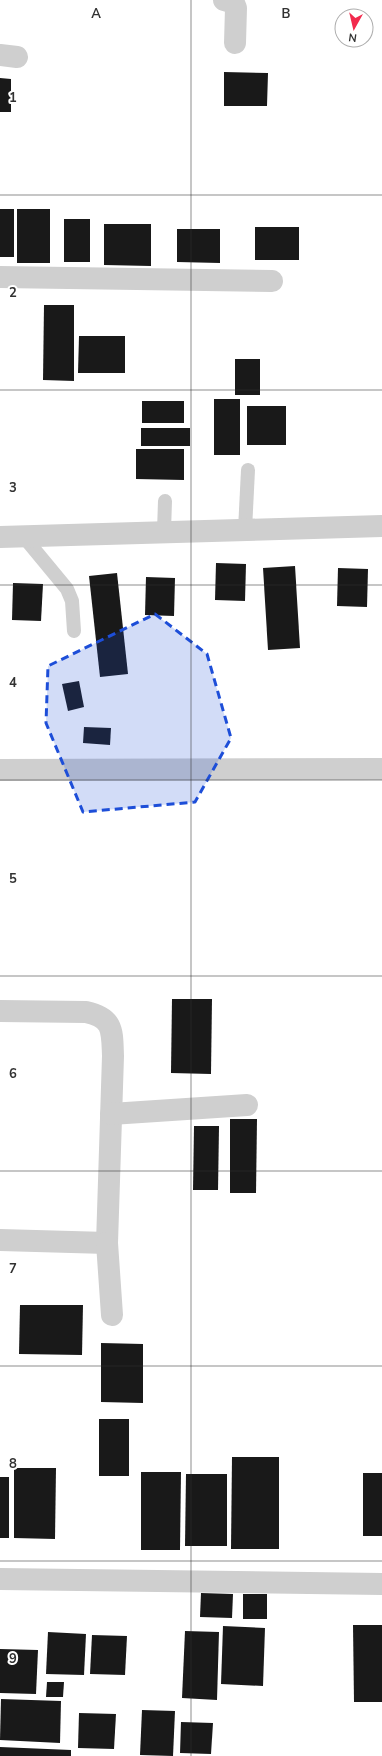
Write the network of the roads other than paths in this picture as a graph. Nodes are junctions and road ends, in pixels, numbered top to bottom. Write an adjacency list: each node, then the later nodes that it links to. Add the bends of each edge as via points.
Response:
1 (224, 0): 2 (street, via 234,3 236,8)
2 (236, 43)
3 (0, 277): 4 (street)
4 (272, 281)
5 (248, 470): 8 (lane)
6 (165, 501): 9 (lane)
7 (382, 526): 8 (street)
8 (245, 530): 9 (street)
9 (164, 531): 11 (street)
10 (0, 537): 11 (street)
11 (24, 537): 12 (lane, via 67,589 72,601)
12 (74, 631)
13 (382, 769): 14 (street)
14 (0, 770)
15 (0, 1011): 17 (street, via 86,1012 96,1014 110,1024)
16 (247, 1105): 17 (street)
17 (111, 1114): 19 (street)
18 (0, 1240): 19 (street)
19 (107, 1243): 20 (street)
20 (112, 1315)
21 (0, 1579): 22 (street)
22 (382, 1584)

